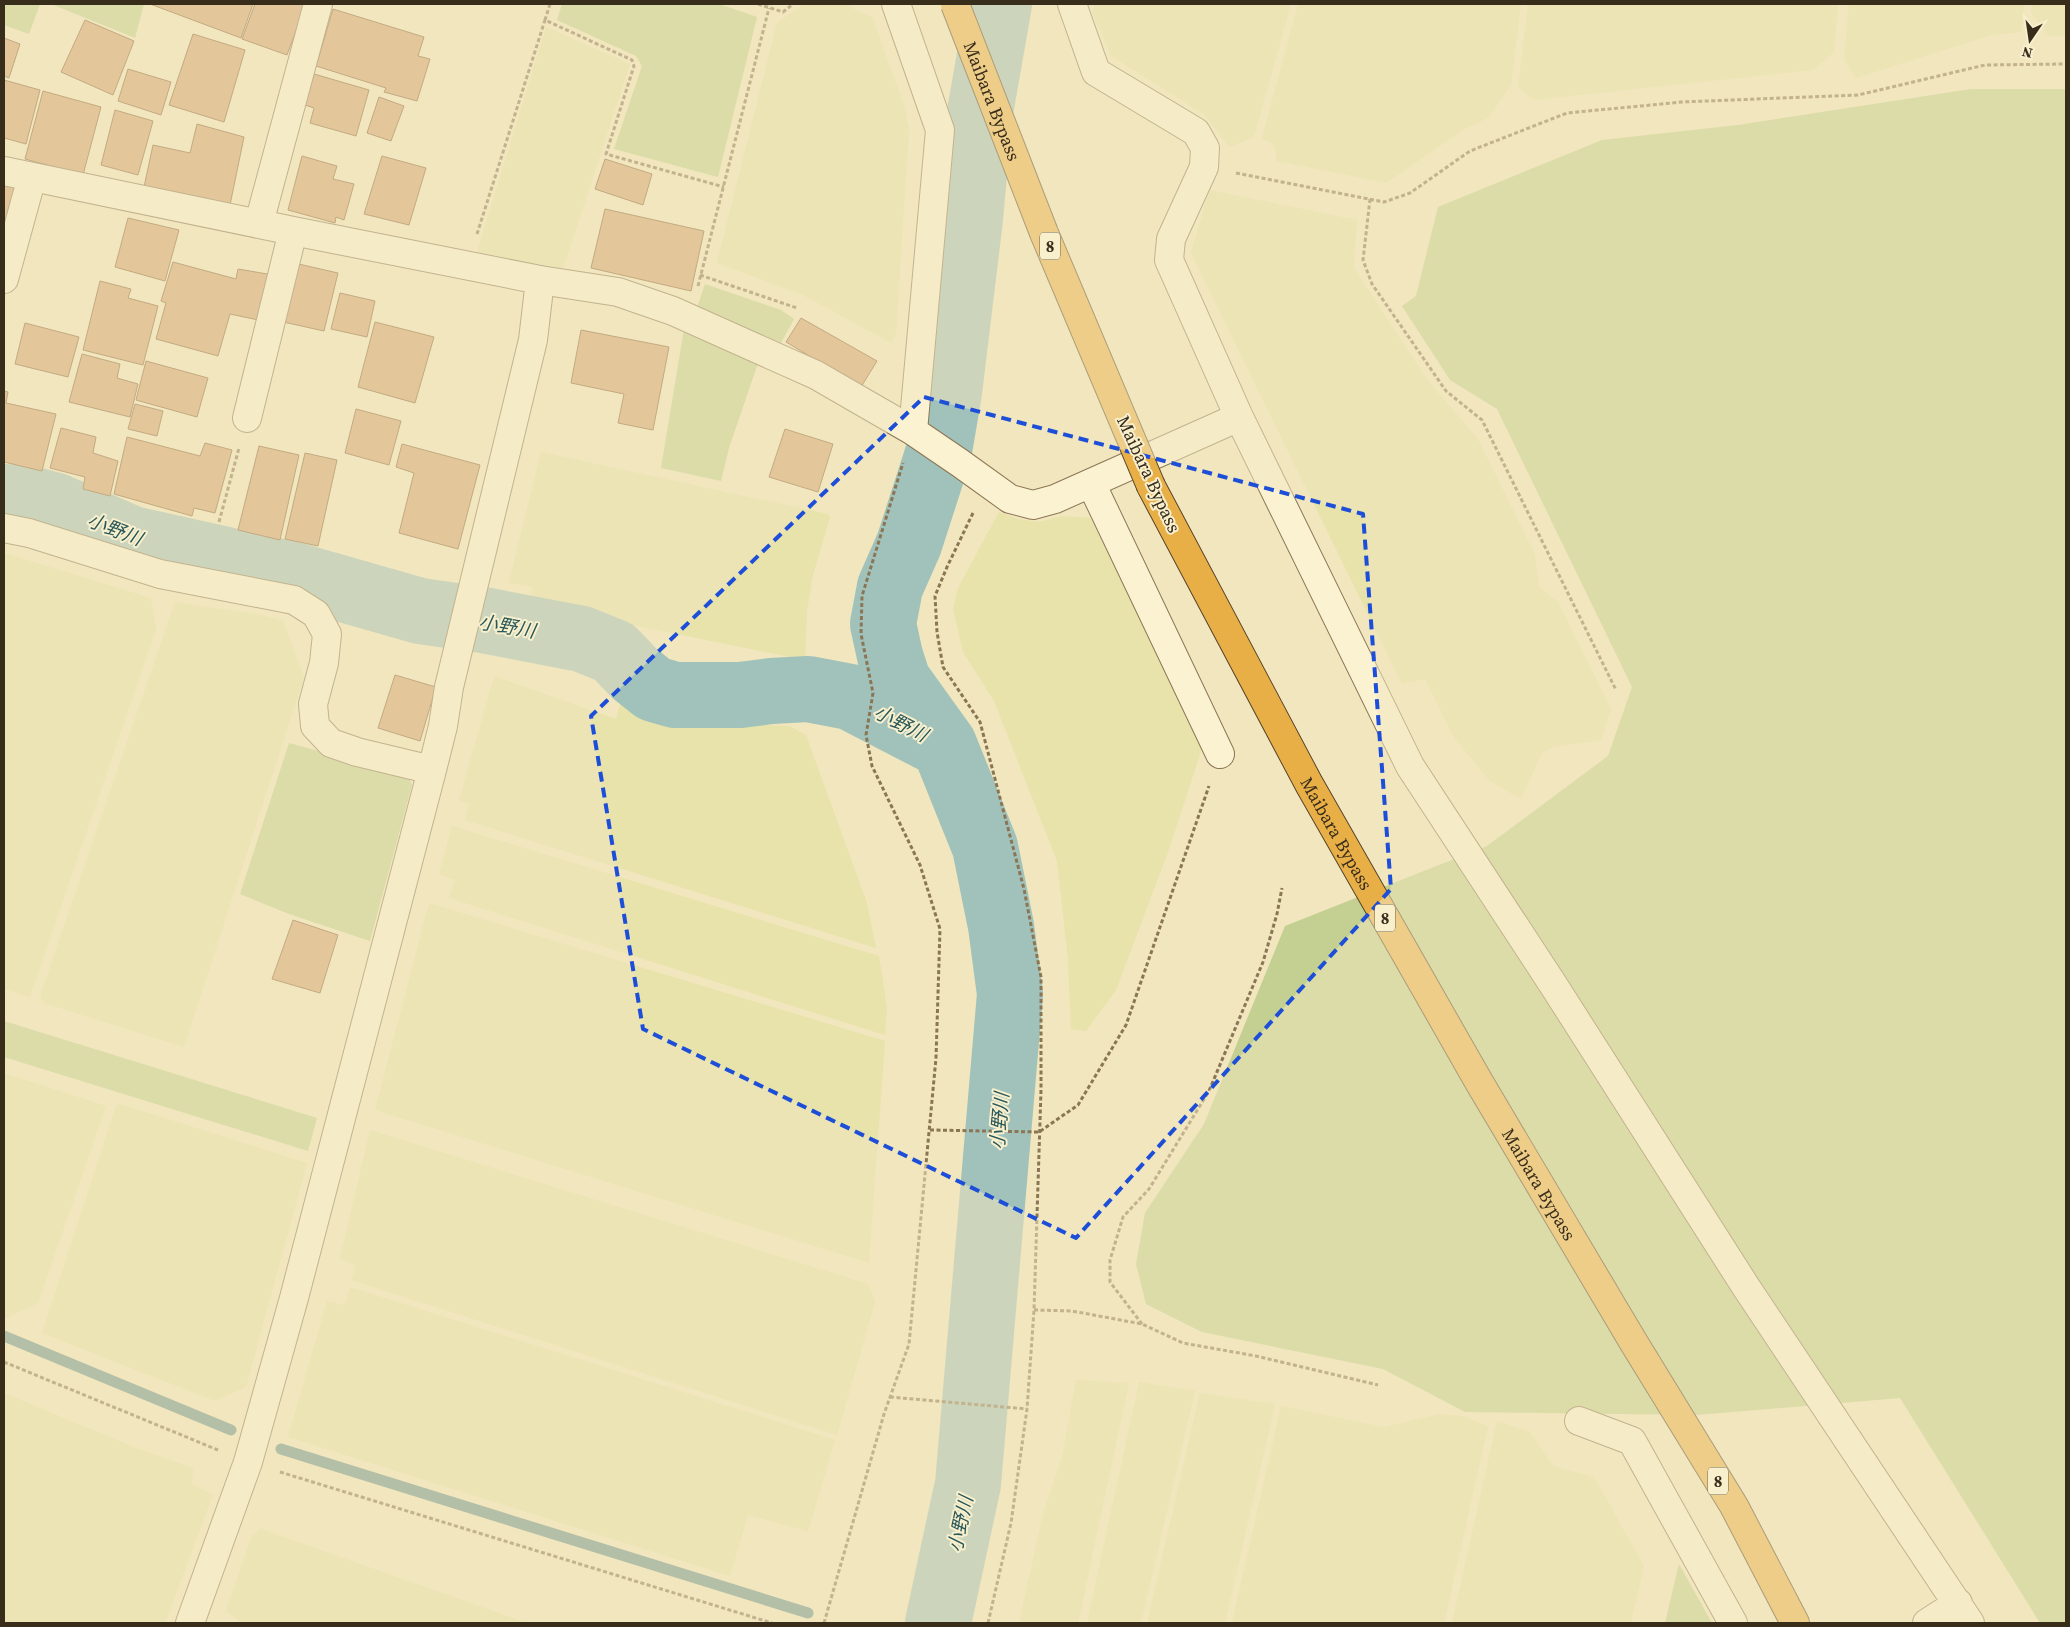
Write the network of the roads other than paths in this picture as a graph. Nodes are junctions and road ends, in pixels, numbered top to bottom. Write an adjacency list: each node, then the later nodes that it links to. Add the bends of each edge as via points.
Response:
1 (318, 4): 7 (street)
2 (896, 4): 13 (street, via 940,130)
3 (955, 4): 22 (highway, Maibara Bypass / 8, bridge, via 1044,233 1151,486 1309,784 1479,1082 1734,1506)
4 (1072, 4): 11 (street, via 1096,72 1196,132 1205,148 1204,167 1171,239 1169,260)
5 (4, 171): 6 (street)
6 (32, 177): 7 (street); 9 (street)
7 (259, 224): 8 (street)
8 (293, 231): 10 (street); 12 (street)
9 (4, 279)
10 (540, 280): 13 (street, via 618,292 690,318 816,375); 17 (street, via 533,340)
11 (1239, 417): 14 (street); 19 (street, via 1410,766 1746,1287)
12 (247, 418)
13 (918, 434): 14 (street, via 1010,499 1033,505 1055,499)
14 (1091, 482): 16 (street)
15 (4, 528): 17 (street, via 160,574 294,600 316,614 327,634 324,663 313,704 314,726 331,743)
16 (1220, 754)
17 (432, 770): 20 (street, via 248,1462)
18 (1579, 1421): 21 (street, via 1632,1441)
19 (1964, 1613): 23 (street)
20 (190, 1623)
21 (1733, 1623)
22 (1795, 1623)
23 (1927, 1623)

